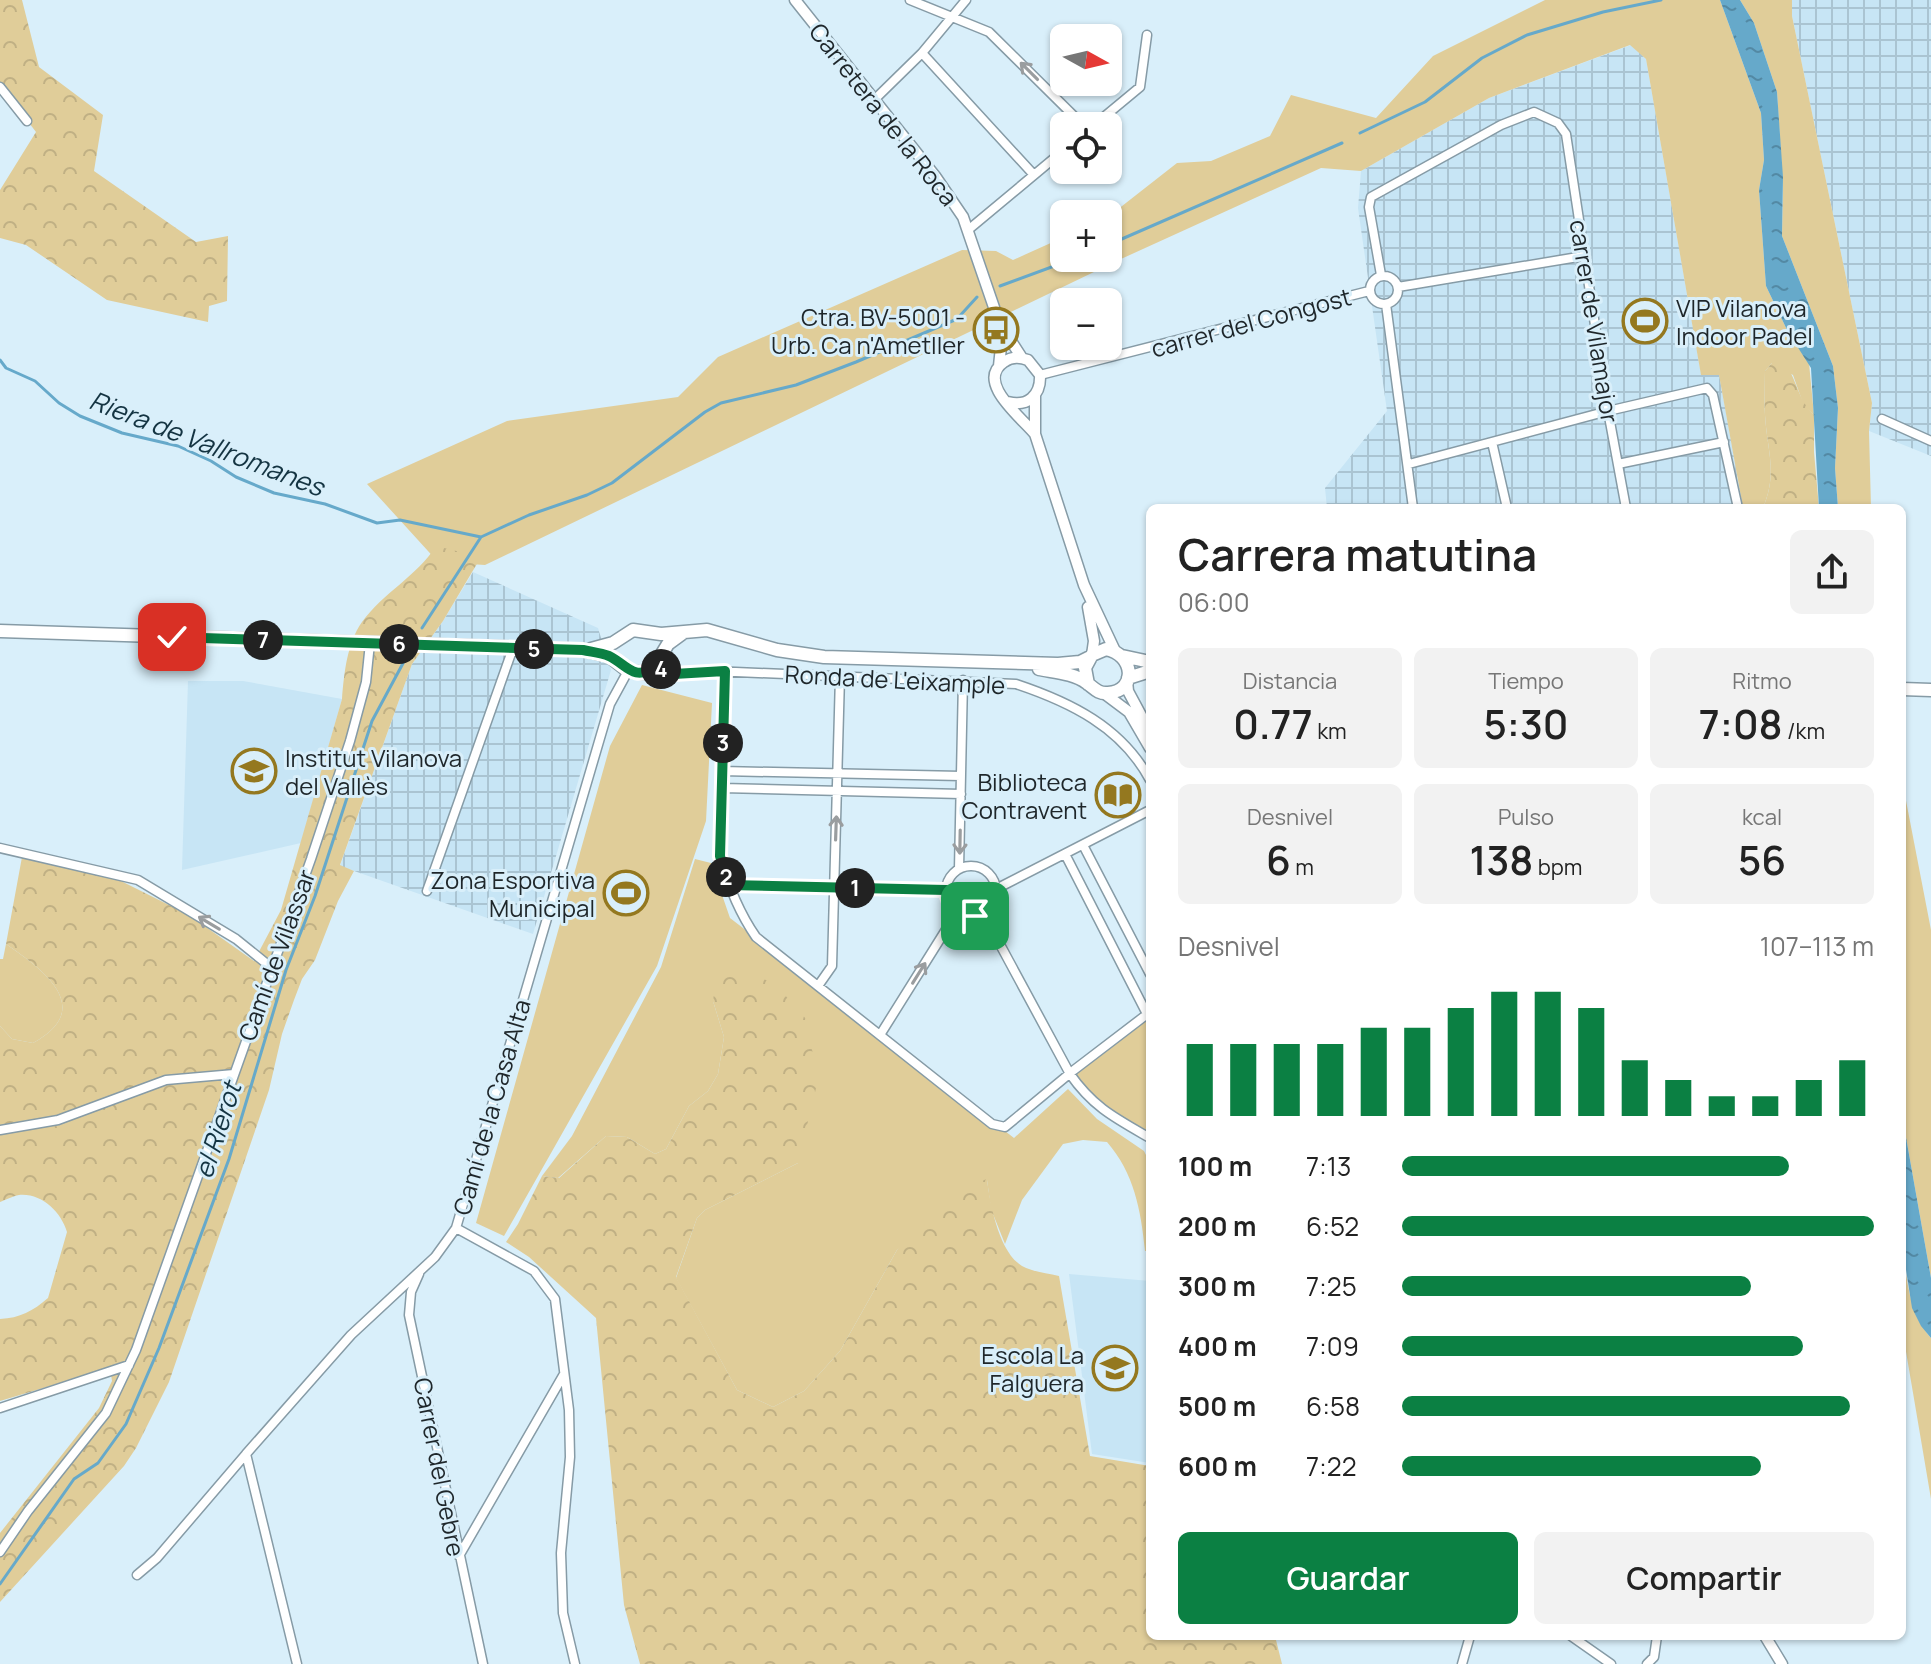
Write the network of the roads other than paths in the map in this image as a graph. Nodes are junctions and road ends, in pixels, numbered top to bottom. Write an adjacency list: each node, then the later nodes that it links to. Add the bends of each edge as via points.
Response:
1 (795, 0): 8 (street, Carretera de la Roca)
2 (910, 0): 4 (street)
3 (966, 0): 4 (street)
4 (953, 17): 6 (street); 9 (street, one-way to 4, via 989,32)
5 (1147, 35): 10 (street, via 1140,87)
6 (922, 53): 8 (street); 13 (street)
7 (0, 87): 11 (street)
8 (874, 100): 14 (street, Carretera de la Roca, via 947,191)
9 (1070, 112)
10 (1110, 112)
11 (27, 121)
12 (1050, 162): 13 (street)
13 (1034, 175): 14 (street)
14 (968, 230): 20 (street, Carretera de la Roca)
15 (1584, 256): 16 (street, carrer de Vilamajor, via 1566,134 1558,123 1534,112 1371,197); 17 (street); 26 (street, carrer de Vilamajor)
16 (1381, 275): 17 (street, via 1390,276); 18 (street)
17 (1398, 287): 19 (street, via 1396,298)
18 (1369, 291): 19 (street, via 1377,303); 23 (street, carrer del Congost)
19 (1386, 304): 32 (street)
20 (999, 322): 21 (street, Carretera de la Roca); 22 (street, Carretera de la Roca)
21 (1022, 358): 22 (street); 23 (street)
22 (999, 366): 25 (street, via 994,385)
23 (1040, 375): 24 (street)
24 (1035, 396): 25 (street, via 1022,404); 28 (street)
25 (1008, 402): 28 (street)
26 (1608, 411): 30 (street); 31 (street, via 1707,388); 33 (street, carrer de Vilamajor)
27 (1882, 419): 29 (street)
28 (1035, 434): 38 (street)
29 (1931, 441)
30 (1492, 442): 32 (street); 35 (street)
31 (1724, 442): 33 (street); 37 (street)
32 (1409, 464): 34 (street)
33 (1618, 464): 36 (street, carrer de Vilamajor)
34 (1413, 504)
35 (1506, 504)
36 (1625, 504)
37 (1737, 504)
38 (1084, 585): 46 (street); 47 (street, via 1093,629)
39 (650, 633): 40 (main road); 42 (main road, via 633,630); 48 (main road, via 659,644)
40 (683, 633): 48 (main road); 50 (main road, via 707,630 824,657)
41 (3, 634): 43 (main road)
42 (620, 640): 45 (main road); 51 (main road, via 617,653)
43 (370, 643): 44 (main road); 83 (street, Camí de Vilassar, via 350,741)
44 (513, 648): 45 (main road); 79 (street)
45 (583, 650): 51 (main road, via 609,656)
46 (1119, 653): 47 (main road, via 1106,649); 49 (main road); 56 (main road, via 1129,667)
47 (1091, 656): 50 (main road, via 1068,663); 57 (main road, via 1085,668)
48 (657, 661): 51 (main road, via 643,673); 52 (street, Ronda de L'eixample, via 674,674)
49 (1146, 661)
50 (1012, 664): 57 (main road)
51 (624, 667): 92 (street, Camí de la Casa Alta)
52 (725, 671): 54 (street, Ronda de L'eixample); 63 (street)
53 (1146, 673): 56 (main road)
54 (840, 676): 55 (street, Ronda de L'eixample); 64 (street)
55 (963, 680): 65 (street, Ronda de L'eixample, via 1016,684 1060,699 1092,716); 66 (street)
56 (1128, 680): 60 (main road); 61 (street, via 1128,691)
57 (1088, 684): 60 (main road)
58 (1906, 689): 59 (main road)
59 (1931, 690)
60 (1105, 694): 62 (street, via 1129,712)
61 (1146, 719)
62 (1146, 741)
63 (722, 771): 64 (street); 67 (street)
64 (838, 773): 66 (street); 68 (street)
65 (1146, 774)
66 (961, 776): 69 (street)
67 (722, 788): 68 (street); 75 (street, via 720,856)
68 (837, 791): 69 (street); 76 (street, one-way to 68)
69 (961, 794): 74 (street, one-way to 74)
70 (1146, 812): 71 (street)
71 (1083, 845): 73 (street); 82 (street)
72 (0, 848): 83 (street, one-way to 72, via 236,939 138,880)
73 (1065, 854): 77 (street); 85 (street)
74 (959, 869): 77 (street, via 980,867); 78 (street)
75 (728, 885): 76 (street); 84 (street, via 756,937)
76 (833, 887): 78 (street); 84 (street, via 832,966)
77 (996, 889): 81 (street)
78 (946, 890): 80 (street)
79 (427, 891)
80 (957, 912): 81 (street); 87 (street, one-way to 80)
81 (983, 913): 89 (street)
82 (1146, 966)
83 (272, 968): 88 (street, Camí de Vilassar)
84 (818, 986): 87 (street)
85 (1146, 1007)
86 (1146, 1015): 89 (street)
87 (880, 1035): 89 (street, via 992,1124 1005,1127)
88 (234, 1074): 90 (street, via 166,1080 58,1120); 94 (street, Camí de Vilassar)
89 (1070, 1074): 91 (street, via 1085,1096)
90 (0, 1130)
91 (1146, 1136)
92 (456, 1228): 93 (street, Camí de la Casa Alta); 95 (street, via 534,1271 548,1287 555,1299)
93 (421, 1270): 97 (street, Camí de la Casa Alta, via 351,1335); 99 (street, Carrer del Gebre, via 409,1315)
94 (129, 1365): 96 (street); 98 (street, Camí de Vilassar, via 106,1413)
95 (564, 1373): 99 (street); 107 (street, via 570,1457 561,1553 563,1613)
96 (0, 1408)
97 (246, 1454): 100 (street, Camí de la Casa Alta); 105 (street)
98 (0, 1552)
99 (458, 1557): 106 (street, Carrer del Gebre)
100 (137, 1575)
101 (1469, 1640): 108 (street)
102 (1577, 1640): 109 (street)
103 (1656, 1640): 110 (street)
104 (1767, 1640): 111 (street)
105 (297, 1664)
106 (483, 1664)
107 (575, 1664)
108 (1462, 1664)
109 (1611, 1664)
110 (1647, 1664)
111 (1782, 1664)

